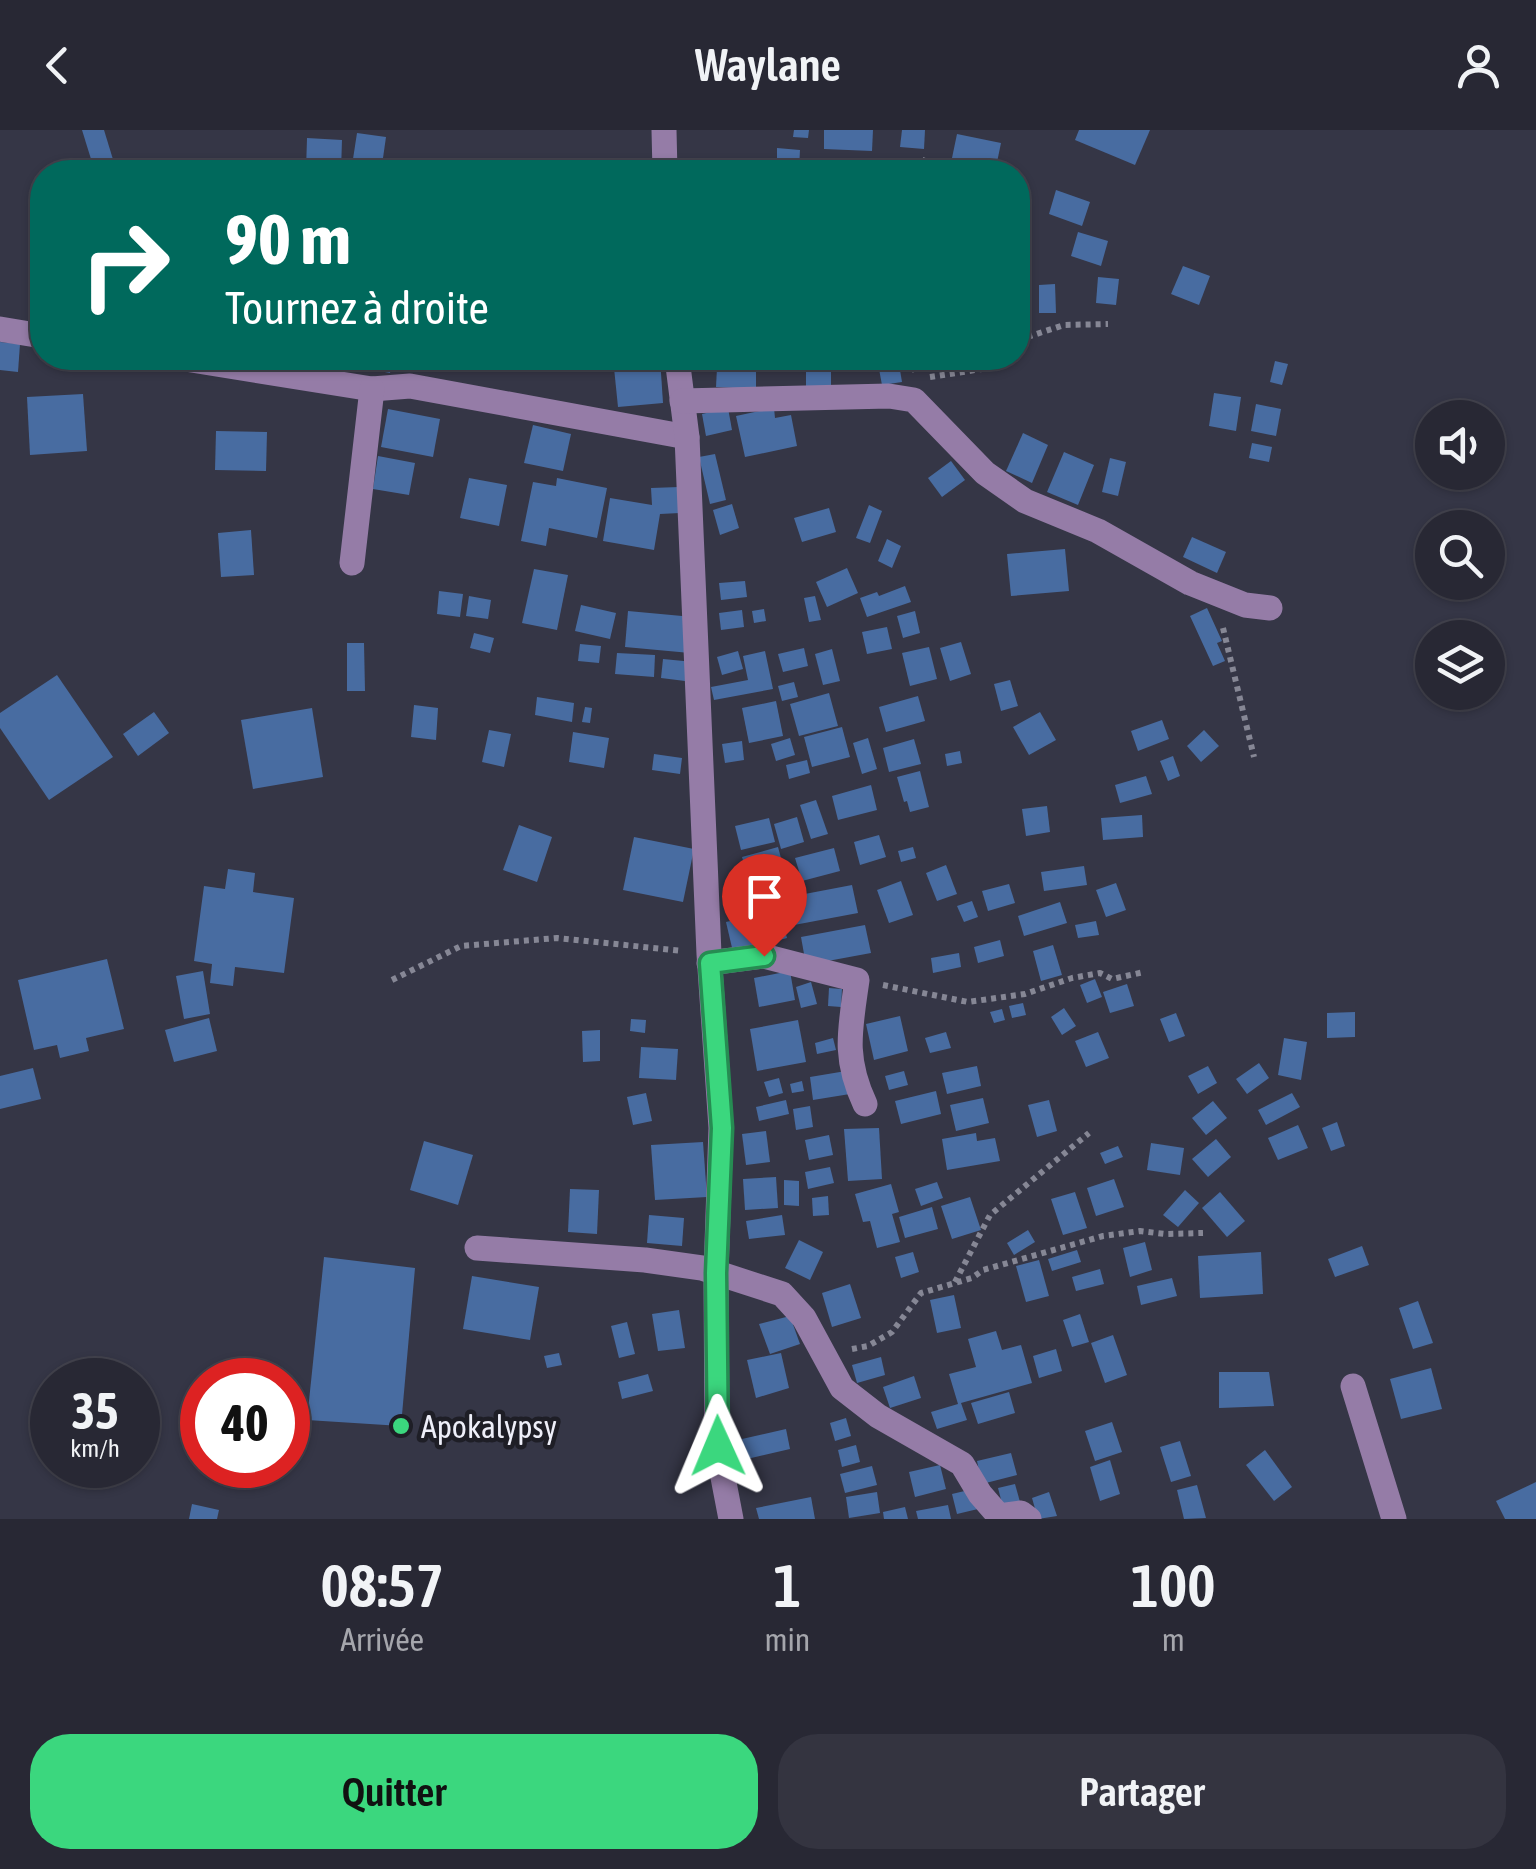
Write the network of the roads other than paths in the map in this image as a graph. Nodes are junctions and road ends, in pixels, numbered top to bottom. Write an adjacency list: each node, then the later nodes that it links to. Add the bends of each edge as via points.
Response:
1 (664, 130): 2 (street)
2 (665, 160)
3 (0, 329): 4 (street)
4 (30, 334)
5 (256, 370): 7 (street)
6 (678, 370): 8 (street)
7 (372, 388): 9 (street, via 410,386); 10 (street)
8 (682, 401): 9 (street); 11 (street, via 914,400 985,473 1025,501 1098,531 1190,584)
9 (686, 437): 12 (street)
10 (352, 563)
11 (1270, 608)
12 (709, 958): 13 (street, via 764,956 857,980 848,1041); 15 (street, via 722,1128)
13 (865, 1104)
14 (477, 1248): 15 (street, via 645,1260)
15 (716, 1273): 17 (street, via 718,1446); 18 (street, via 782,1294 804,1318 842,1388 962,1464 999,1516 1022,1513)
16 (1353, 1386): 19 (street)
17 (731, 1519)
18 (1029, 1519)
19 (1394, 1519)

